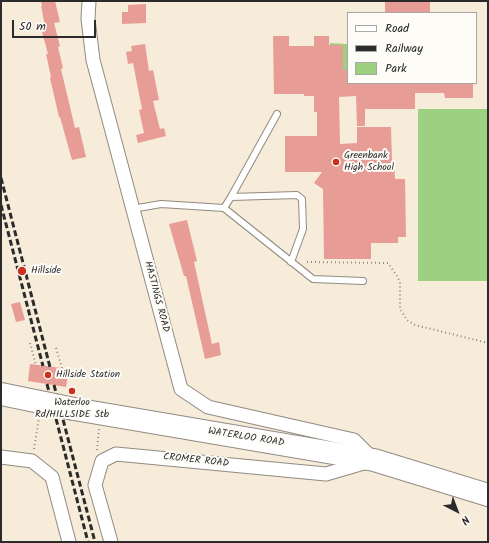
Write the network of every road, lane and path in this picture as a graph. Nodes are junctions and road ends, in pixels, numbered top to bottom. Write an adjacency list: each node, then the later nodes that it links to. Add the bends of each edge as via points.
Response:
1 (89, 1): 4 (street, HASTINGS ROAD, via 88,19 93,60)
2 (277, 114): 3 (lane)
3 (231, 197): 5 (lane); 6 (lane, via 297,195 302,199 303,229)
4 (132, 208): 5 (lane, via 161,204); 18 (street, HASTINGS ROAD, via 181,388 208,407 354,440)
5 (224, 208): 6 (lane)
6 (291, 262): 7 (lane, via 312,279); 9 (path, via 388,263 400,282 400,309 407,320 415,325)
7 (363, 281)
8 (30, 343): 11 (path)
9 (488, 343)
10 (56, 348): 12 (path)
11 (36, 365)
12 (62, 368)
13 (1, 394): 14 (highway, WATERLOO ROAD)
14 (43, 403): 15 (highway, WATERLOO ROAD, bridge); 19 (path)
15 (101, 414): 16 (path); 18 (highway, WATERLOO ROAD)
16 (97, 448)
17 (1, 456): 19 (street)
18 (374, 460): 20 (highway, WATERLOO ROAD); 22 (street, CROMER ROAD, via 326,474 116,454 102,462 94,485)
19 (32, 461): 21 (street, via 52,477)
20 (488, 495)
21 (69, 542)
22 (110, 542)

